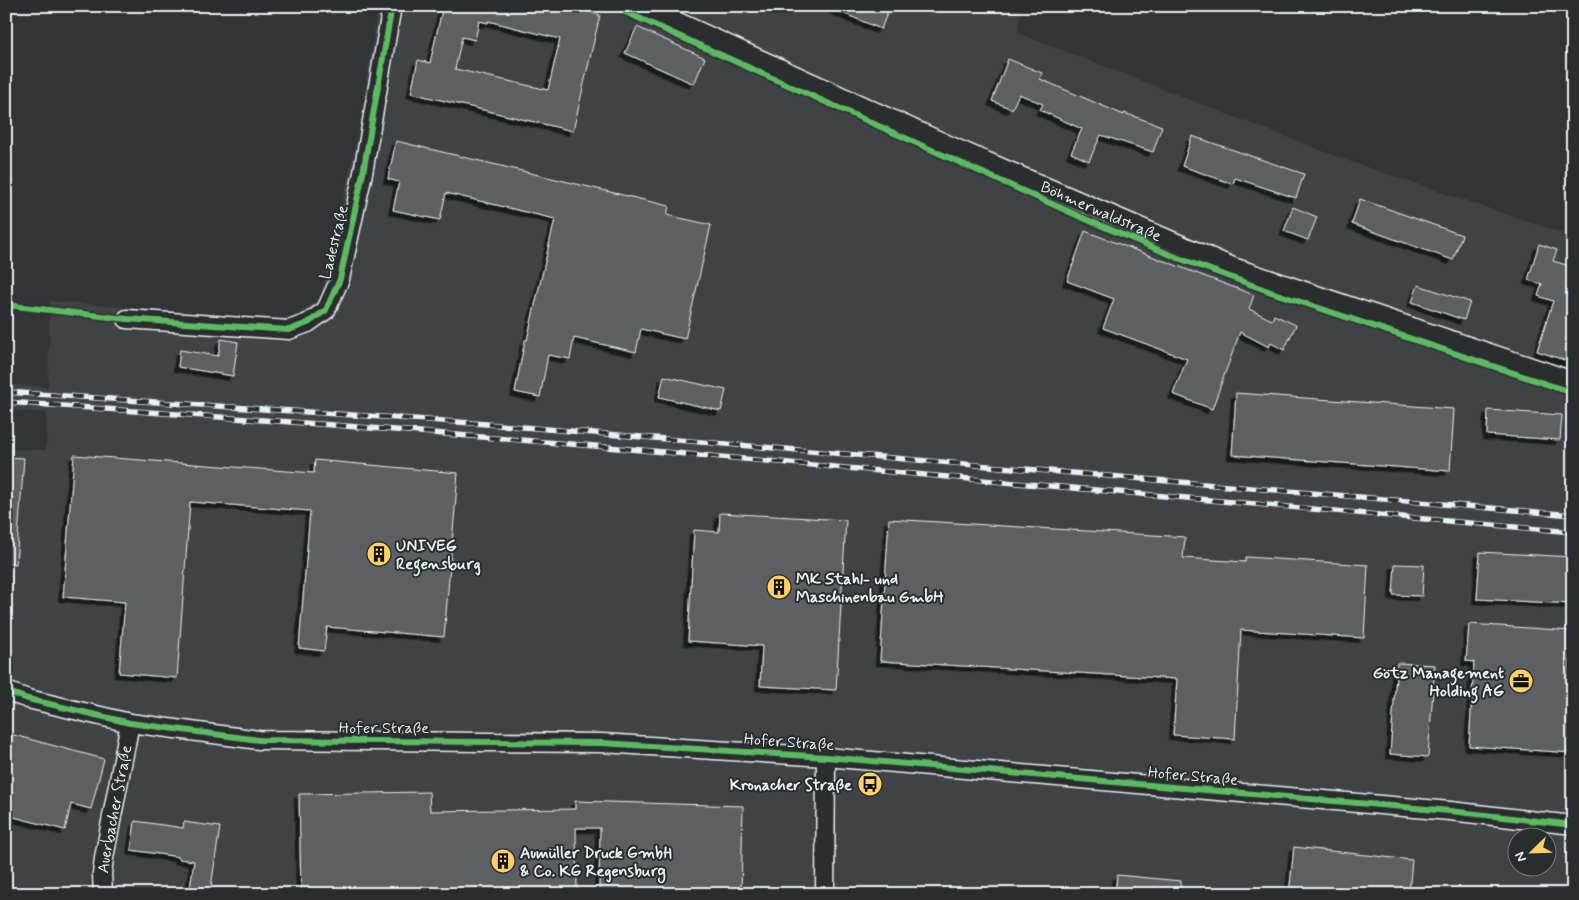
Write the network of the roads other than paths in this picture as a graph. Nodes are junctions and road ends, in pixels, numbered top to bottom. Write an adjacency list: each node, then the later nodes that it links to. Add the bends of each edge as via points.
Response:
1 (392, 6): 3 (street, Ladestraße, via 363,174 340,279 326,310 308,323 290,330)
2 (644, 6): 4 (street, Böhmerwaldstraße, via 953,147 1233,267)
3 (127, 319)
4 (1573, 381)
5 (6, 691): 6 (street, Hofer Straße)
6 (130, 723): 7 (street, Hofer Straße, via 259,740 602,743); 9 (street, Auerbacher Straße, via 104,858)
7 (826, 757): 8 (street, Hofer Straße); 10 (street)
8 (1573, 825)
9 (103, 894)
10 (825, 894)

